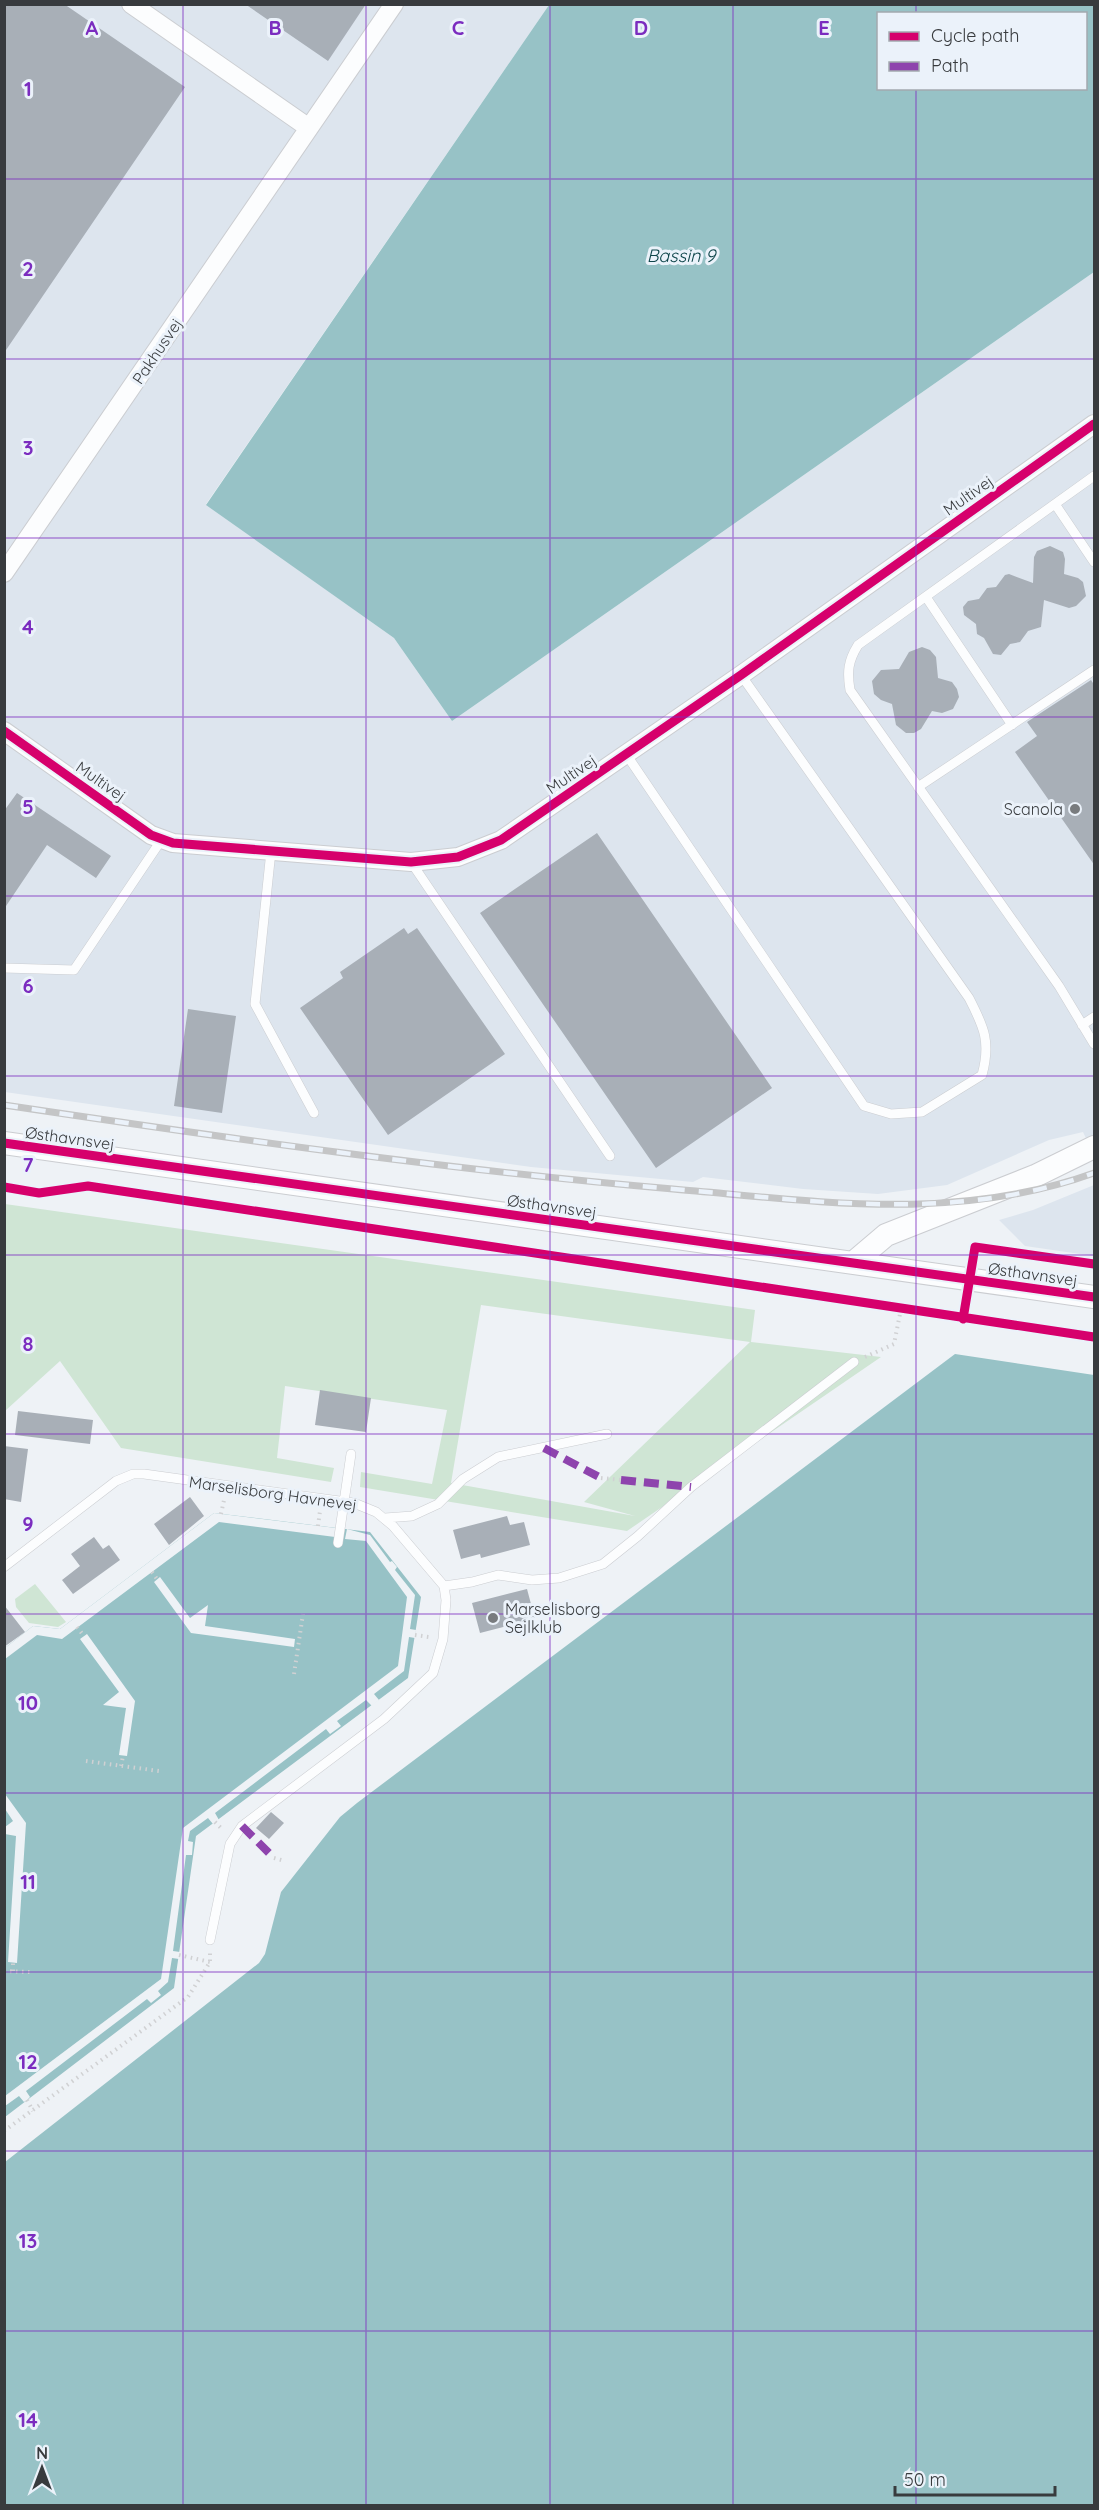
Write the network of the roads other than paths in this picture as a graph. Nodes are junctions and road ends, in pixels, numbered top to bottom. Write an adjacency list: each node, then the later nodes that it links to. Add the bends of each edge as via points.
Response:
1 (130, 4): 3 (street)
2 (394, 4): 3 (street, Pakhusvej)
3 (309, 128): 8 (street, Pakhusvej)
4 (1095, 424): 11 (street, Multivej)
5 (1095, 476): 6 (lane)
6 (1055, 504): 7 (lane); 9 (lane)
7 (1095, 562)
8 (4, 573)
9 (926, 597): 12 (lane); 15 (lane, via 858,645 847,674 850,690)
10 (1095, 670): 12 (lane)
11 (741, 675): 14 (street, Multivej); 14 (lane, via 969,998 983,1025 988,1053 982,1075 922,1112 891,1114 864,1106)
12 (1012, 725): 15 (lane)
13 (4, 731): 16 (street, Multivej)
14 (626, 754): 18 (street, Multivej, via 501,840 458,857)
15 (918, 787): 21 (lane, via 1059,986)
16 (162, 839): 17 (street, Multivej); 19 (lane, via 74,970)
17 (270, 850): 18 (street, Multivej); 23 (lane, via 255,1004)
18 (411, 862): 26 (lane)
19 (4, 968)
20 (1095, 1017): 21 (lane)
21 (1082, 1025): 22 (lane)
22 (1095, 1044)
23 (314, 1113)
24 (4, 1143): 27 (street, Østhavnsvej)
25 (1095, 1147): 27 (street, via 1035,1176 886,1235)
26 (610, 1156)
27 (853, 1263): 28 (street, Østhavnsvej)
28 (1095, 1298)
29 (854, 1362): 36 (lane, via 690,1487 603,1564 559,1578 532,1580 498,1575)
30 (607, 1434): 33 (lane, via 498,1457 463,1479 438,1504 412,1516)
31 (351, 1454): 32 (lane)
32 (344, 1501): 33 (lane, Marselisborg Havnevej, via 366,1506); 34 (lane); 35 (lane, Marselisborg Havnevej, via 133,1474 116,1481)
33 (385, 1518): 36 (lane, Marselisborg Havnevej)
34 (338, 1544)
35 (4, 1567)
36 (444, 1586): 37 (lane, via 447,1600 443,1639 433,1673 384,1719 242,1826 230,1844)
37 (210, 1940)

